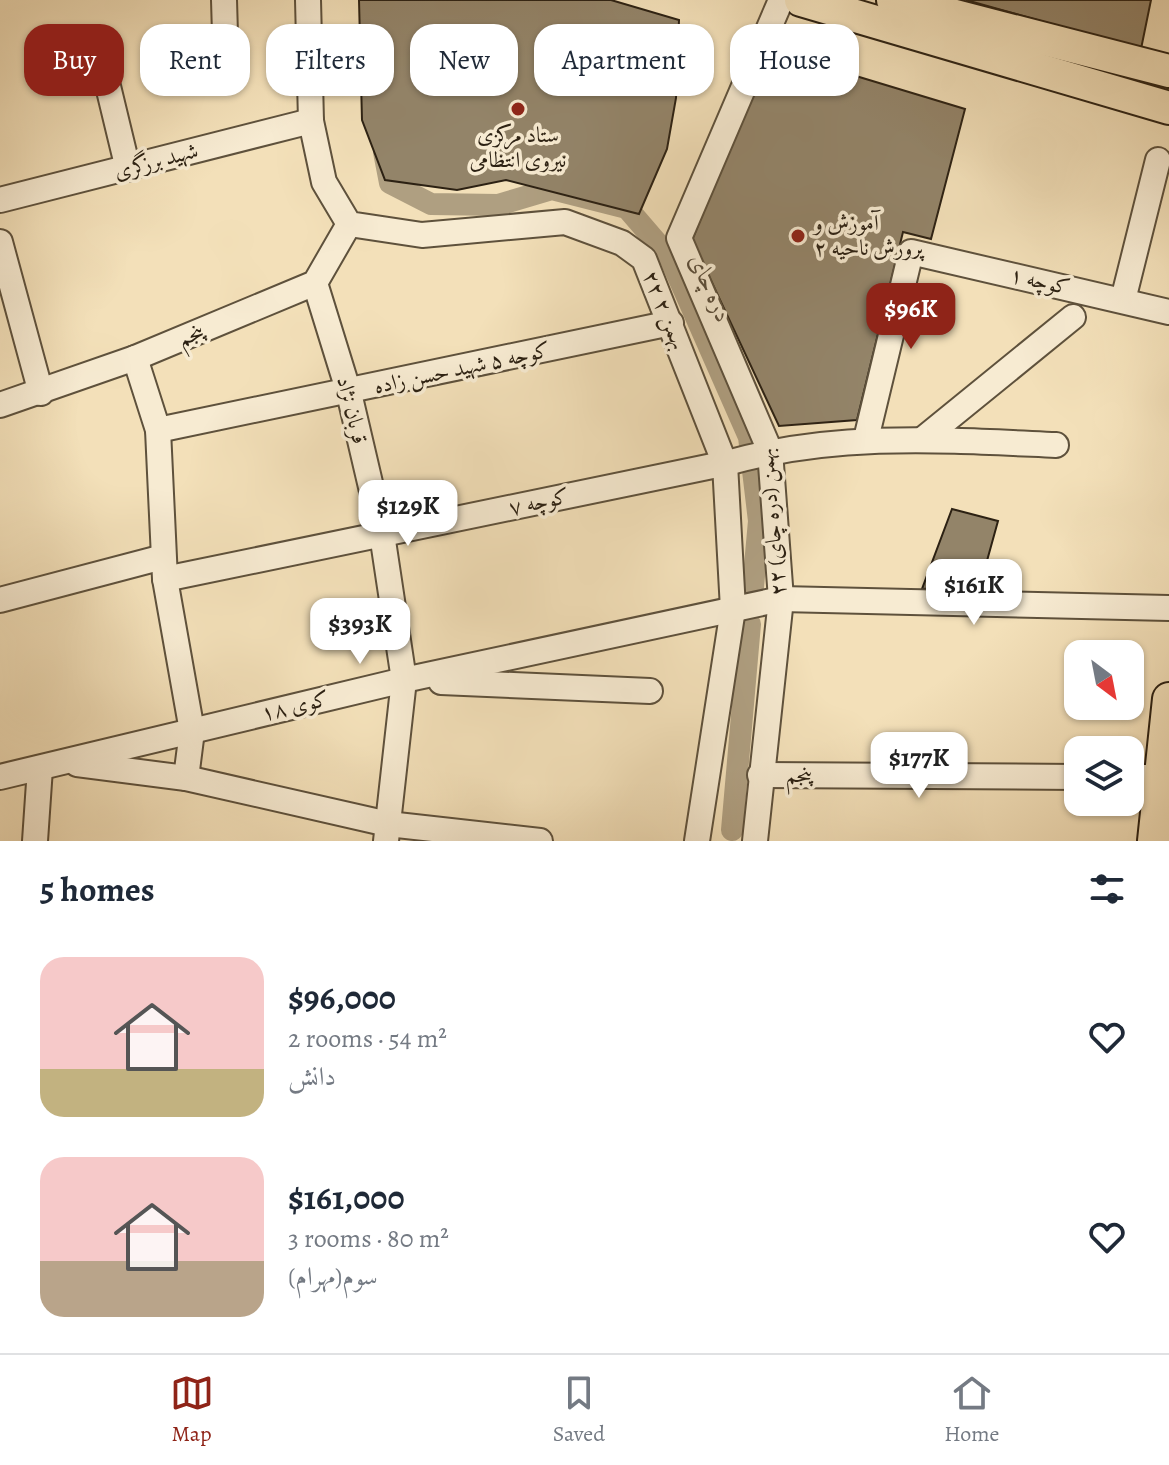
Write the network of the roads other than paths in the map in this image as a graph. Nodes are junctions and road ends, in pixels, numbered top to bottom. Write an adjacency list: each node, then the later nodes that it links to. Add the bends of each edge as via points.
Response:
1 (224, 0): 6 (street)
2 (308, 0): 10 (street)
3 (781, 0): 29 (street, ۲۲ بهمن (دره چای), via 679,238)
4 (801, 0): 9 (main road)
5 (893, 0): 7 (main road)
6 (225, 24)
7 (1169, 71)
8 (110, 96): 12 (street)
9 (1168, 109)
10 (311, 121): 12 (street, شهید برزگری); 14 (street, via 324,182)
11 (1158, 160): 17 (street)
12 (128, 169): 13 (street, شهید برزگری)
13 (0, 200)
14 (349, 224): 16 (street); 20 (street, ۲۲ بهمن ۲, via 422,235 565,222 622,243 644,259)
15 (0, 242): 22 (street)
16 (315, 283): 21 (street, پنجم); 23 (street, قربان نژاد)
17 (1123, 300): 18 (street, کوچه ۱); 26 (street, کوچه ۱, via 911,252)
18 (1169, 312)
19 (1073, 317): 27 (street)
20 (671, 323): 23 (street, کوچه ۵ شهید حسن زاده); 30 (street, ۲۲ بهمن ۲)
21 (135, 358): 22 (street, پنجم); 25 (street)
22 (41, 393): 24 (street, پنجم)
23 (349, 393): 25 (street, کوچه ۵ شهید حسن زاده); 31 (street, قربان نژاد)
24 (0, 405)
25 (158, 430): 32 (street)
26 (866, 439): 27 (street, کوچه ۷); 29 (street, کوچه ۷)
27 (923, 439): 28 (street, کوچه ۷)
28 (1056, 445)
29 (770, 451): 30 (street, کوچه ۷); 33 (street, ۲۲ بهمن (دره چای))
30 (726, 464): 31 (street, کوچه ۷); 36 (street, ۲۲ بهمن ۲)
31 (382, 534): 32 (street, کوچه ۷); 37 (street, قربان نژاد)
32 (164, 568): 34 (street, کوچه ۷); 40 (street)
33 (781, 599): 35 (street, کوی ۱۸); 36 (street, کوی ۱۸); 42 (street, ۲۲ بهمن (دره چای))
34 (0, 600)
35 (1169, 608)
36 (733, 609): 37 (street, کوی ۱۸); 50 (street, ۲۲ بهمن ۲)
37 (404, 680): 38 (street); 40 (street, کوی ۱۸); 47 (street, قربان نژاد)
38 (650, 691)
39 (1169, 699): 45 (main road)
40 (192, 731): 41 (street, کوی ۱۸); 46 (street)
41 (51, 765): 43 (street, کوی ۱۸); 46 (street); 48 (street)
42 (760, 775): 44 (street, پنجم); 51 (street, ۲۲ بهمن (دره چای))
43 (0, 777)
44 (1064, 777)
45 (1145, 777): 52 (main road)
46 (186, 778): 47 (street)
47 (387, 832): 49 (street)
48 (35, 841)
49 (540, 841)
50 (697, 841)
51 (755, 841)
52 (1154, 841)

